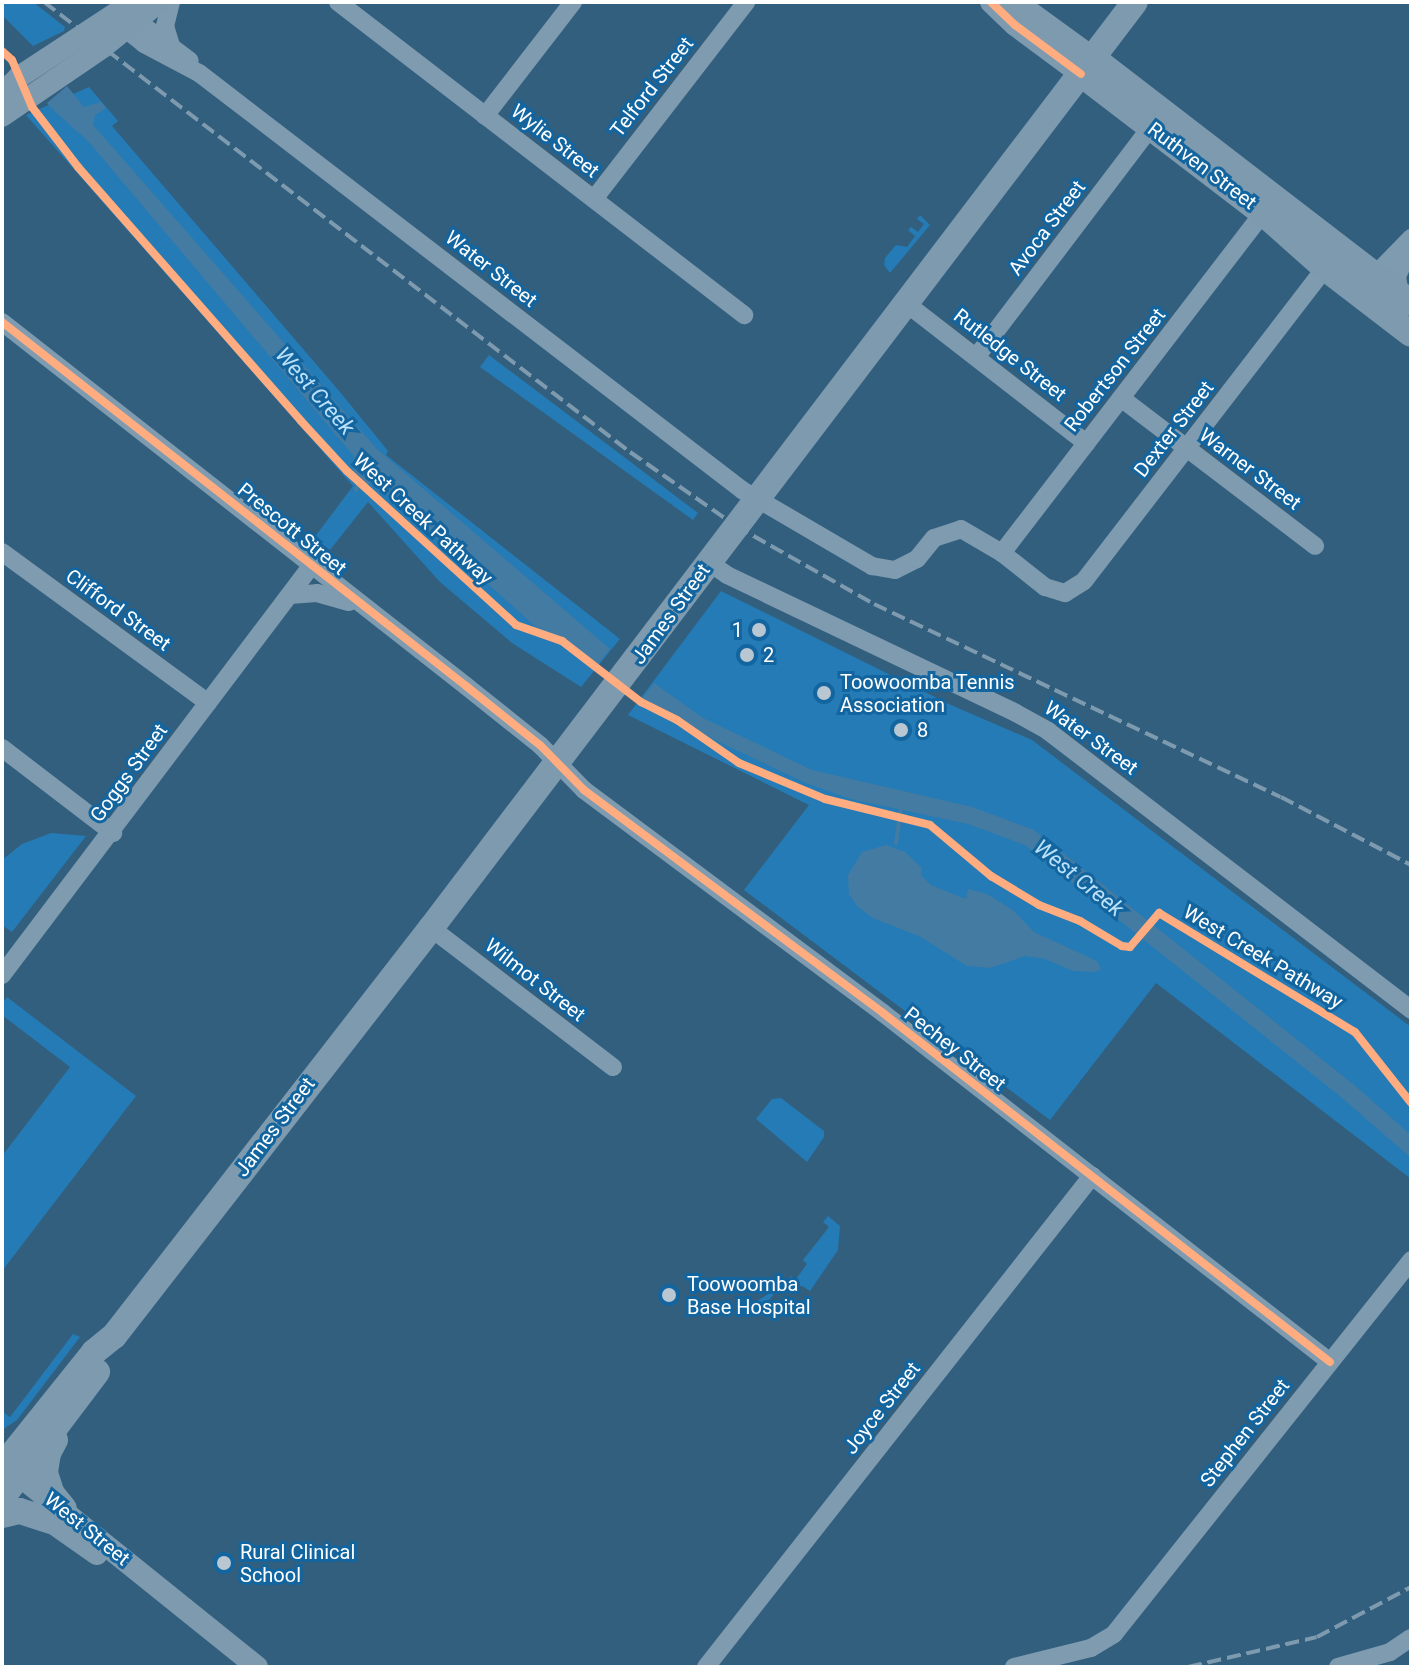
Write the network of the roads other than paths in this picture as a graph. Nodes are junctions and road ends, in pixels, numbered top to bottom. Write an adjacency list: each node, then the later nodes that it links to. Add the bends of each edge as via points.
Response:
1 (159, 2): 9 (main road)
2 (171, 2): 10 (street, via 165,19)
3 (338, 2): 15 (street, Wylie Street)
4 (573, 2): 15 (street)
5 (746, 2): 17 (street, Telford Street)
6 (991, 2): 11 (main road, Ruthven Street, via 1015,25)
7 (1016, 2): 11 (main road, Ruthven Street)
8 (1135, 2): 11 (highway, James Street)
9 (130, 12): 10 (street, Water Street); 12 (street, Water Street, via 133,35 156,53); 13 (main road)
10 (171, 46): 12 (street, Water Street)
11 (1087, 66): 16 (highway, Ruthven Street); 22 (highway, Ruthven Street); 24 (highway, James Street)
12 (199, 73): 32 (street, Water Street)
13 (8, 90): 14 (main road)
14 (2, 116)
15 (485, 116): 17 (street, Wylie Street)
16 (1151, 127): 18 (highway, Ruthven Street); 28 (street, Avoca Street)
17 (594, 199): 25 (street, Wylie Street)
18 (1263, 213): 21 (highway, Ruthven Street); 29 (street, Robertson Street)
19 (1411, 238): 22 (street)
20 (1411, 247): 23 (street, via 1399,271)
21 (1325, 268): 27 (highway, Ruthven Street); 31 (street, Dexter Street)
22 (1375, 275): 23 (highway, Ruthven Street)
23 (1406, 299)
24 (907, 304): 28 (street, Rutledge Street); 32 (highway, James Street)
25 (744, 315)
26 (2, 322): 37 (street, Prescott Street)
27 (1411, 334)
28 (977, 356): 30 (street, Rutledge Street)
29 (1121, 398): 30 (street, Robertson Street); 31 (street, Warner Street)
30 (1086, 443): 35 (street, Robertson Street)
31 (1187, 448): 33 (street, Warner Street); 38 (street, Dexter Street, via 1084,581 1065,593)
32 (757, 499): 35 (street, Water Street, via 872,566 895,570 917,559 934,538 961,529); 36 (highway, James Street)
33 (1315, 546)
34 (2, 552): 41 (street, Clifford Street)
35 (1002, 553): 38 (street, Water Street)
36 (708, 562): 43 (highway, James Street); 48 (street, Water Street, via 1048,731)
37 (312, 565): 39 (street, Goggs Street); 40 (street, Prescott Street)
38 (1045, 587)
39 (290, 595): 40 (street, via 317,593); 41 (street, Goggs Street)
40 (360, 605): 43 (street, Prescott Street)
41 (208, 703): 44 (street, Goggs Street)
42 (2, 748): 44 (street)
43 (558, 764): 45 (highway, James Street); 50 (street, Pechey Street, via 584,790)
44 (113, 833): 46 (street, Goggs Street)
45 (431, 928): 49 (street, Wilmot Street); 52 (highway, James Street)
46 (8, 955): 47 (street, Goggs Street)
47 (2, 975)
48 (1411, 1010)
49 (613, 1067)
50 (1092, 1176): 53 (street, Pechey Street); 59 (street, Joyce Street)
51 (1411, 1260): 53 (street, Stephen Street)
52 (114, 1336): 54 (highway, James Street, via 106,1359); 55 (highway, James Street, via 94,1352 35,1423)
53 (1330, 1362): 60 (street, Stephen Street, via 1114,1634 1091,1648)
54 (71, 1408): 55 (highway, James Street); 56 (highway, via 45,1464)
55 (5, 1477): 56 (main road, West Street); 56 (highway, via 20,1511)
56 (57, 1515): 58 (main road, West Street)
57 (1411, 1638): 61 (street, via 1390,1652)
58 (257, 1667)
59 (706, 1667)
60 (1014, 1667)
61 (1338, 1667)

